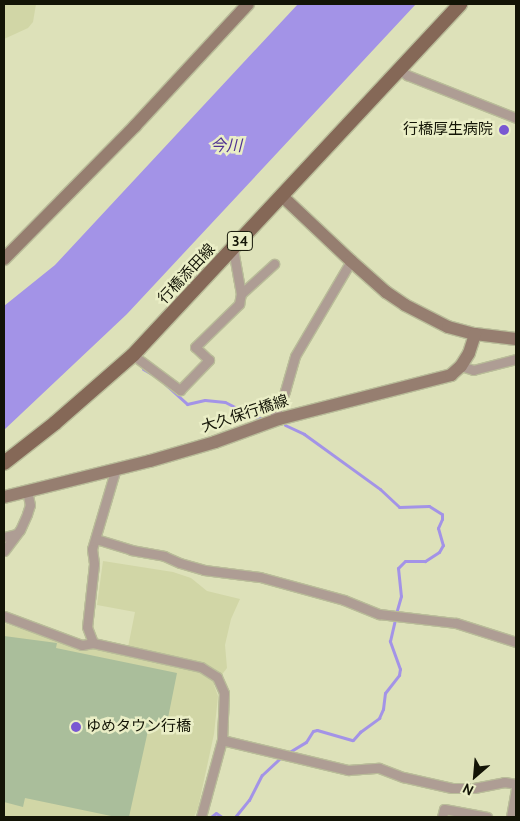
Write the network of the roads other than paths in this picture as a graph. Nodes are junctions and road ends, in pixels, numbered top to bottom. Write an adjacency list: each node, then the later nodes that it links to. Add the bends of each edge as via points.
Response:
1 (248, 4): 7 (main road, via 135,126)
2 (460, 4): 3 (main road, 行橋添田線 / 34)
3 (400, 70): 4 (street); 5 (main road, 行橋添田線 / 34)
4 (516, 118)
5 (282, 196): 6 (main road, 行橋添田線 / 34); 8 (main road)
6 (233, 249): 10 (street); 13 (main road, 行橋添田線 / 34)
7 (4, 259)
8 (351, 261): 11 (main road, via 386,292 413,310 448,327); 16 (street, via 295,356 275,415)
9 (274, 264): 10 (street)
10 (241, 294): 13 (street, via 238,304 195,347 209,360 180,390)
11 (475, 334): 12 (main road); 15 (main road)
12 (516, 339)
13 (133, 355): 17 (main road, 行橋添田線 / 34)
14 (516, 359): 15 (street, via 473,370)
15 (461, 366): 16 (main road, 大久保行橋線, via 451,375)
16 (279, 419): 18 (main road, 大久保行橋線, via 215,442)
17 (4, 463)
18 (116, 468): 19 (main road, 大久保行橋線); 23 (street)
19 (27, 491): 20 (main road, 大久保行橋線); 21 (street, via 30,505)
20 (4, 498)
21 (16, 534): 22 (street); 24 (street)
22 (4, 537)
23 (96, 539): 26 (street, via 92,548 94,564 87,627); 27 (street, via 204,570 260,577 344,600 379,614 456,623)
24 (4, 552)
25 (4, 616): 26 (street, via 82,645)
26 (93, 642): 28 (street, via 211,671 222,685 224,694)
27 (516, 642)
28 (222, 740): 29 (street, via 348,770 379,768 452,788 474,788 504,782); 30 (street)
29 (516, 786): 33 (street)
30 (201, 817)
31 (442, 817): 32 (street, via 444,809)
32 (487, 817)
33 (511, 817)

